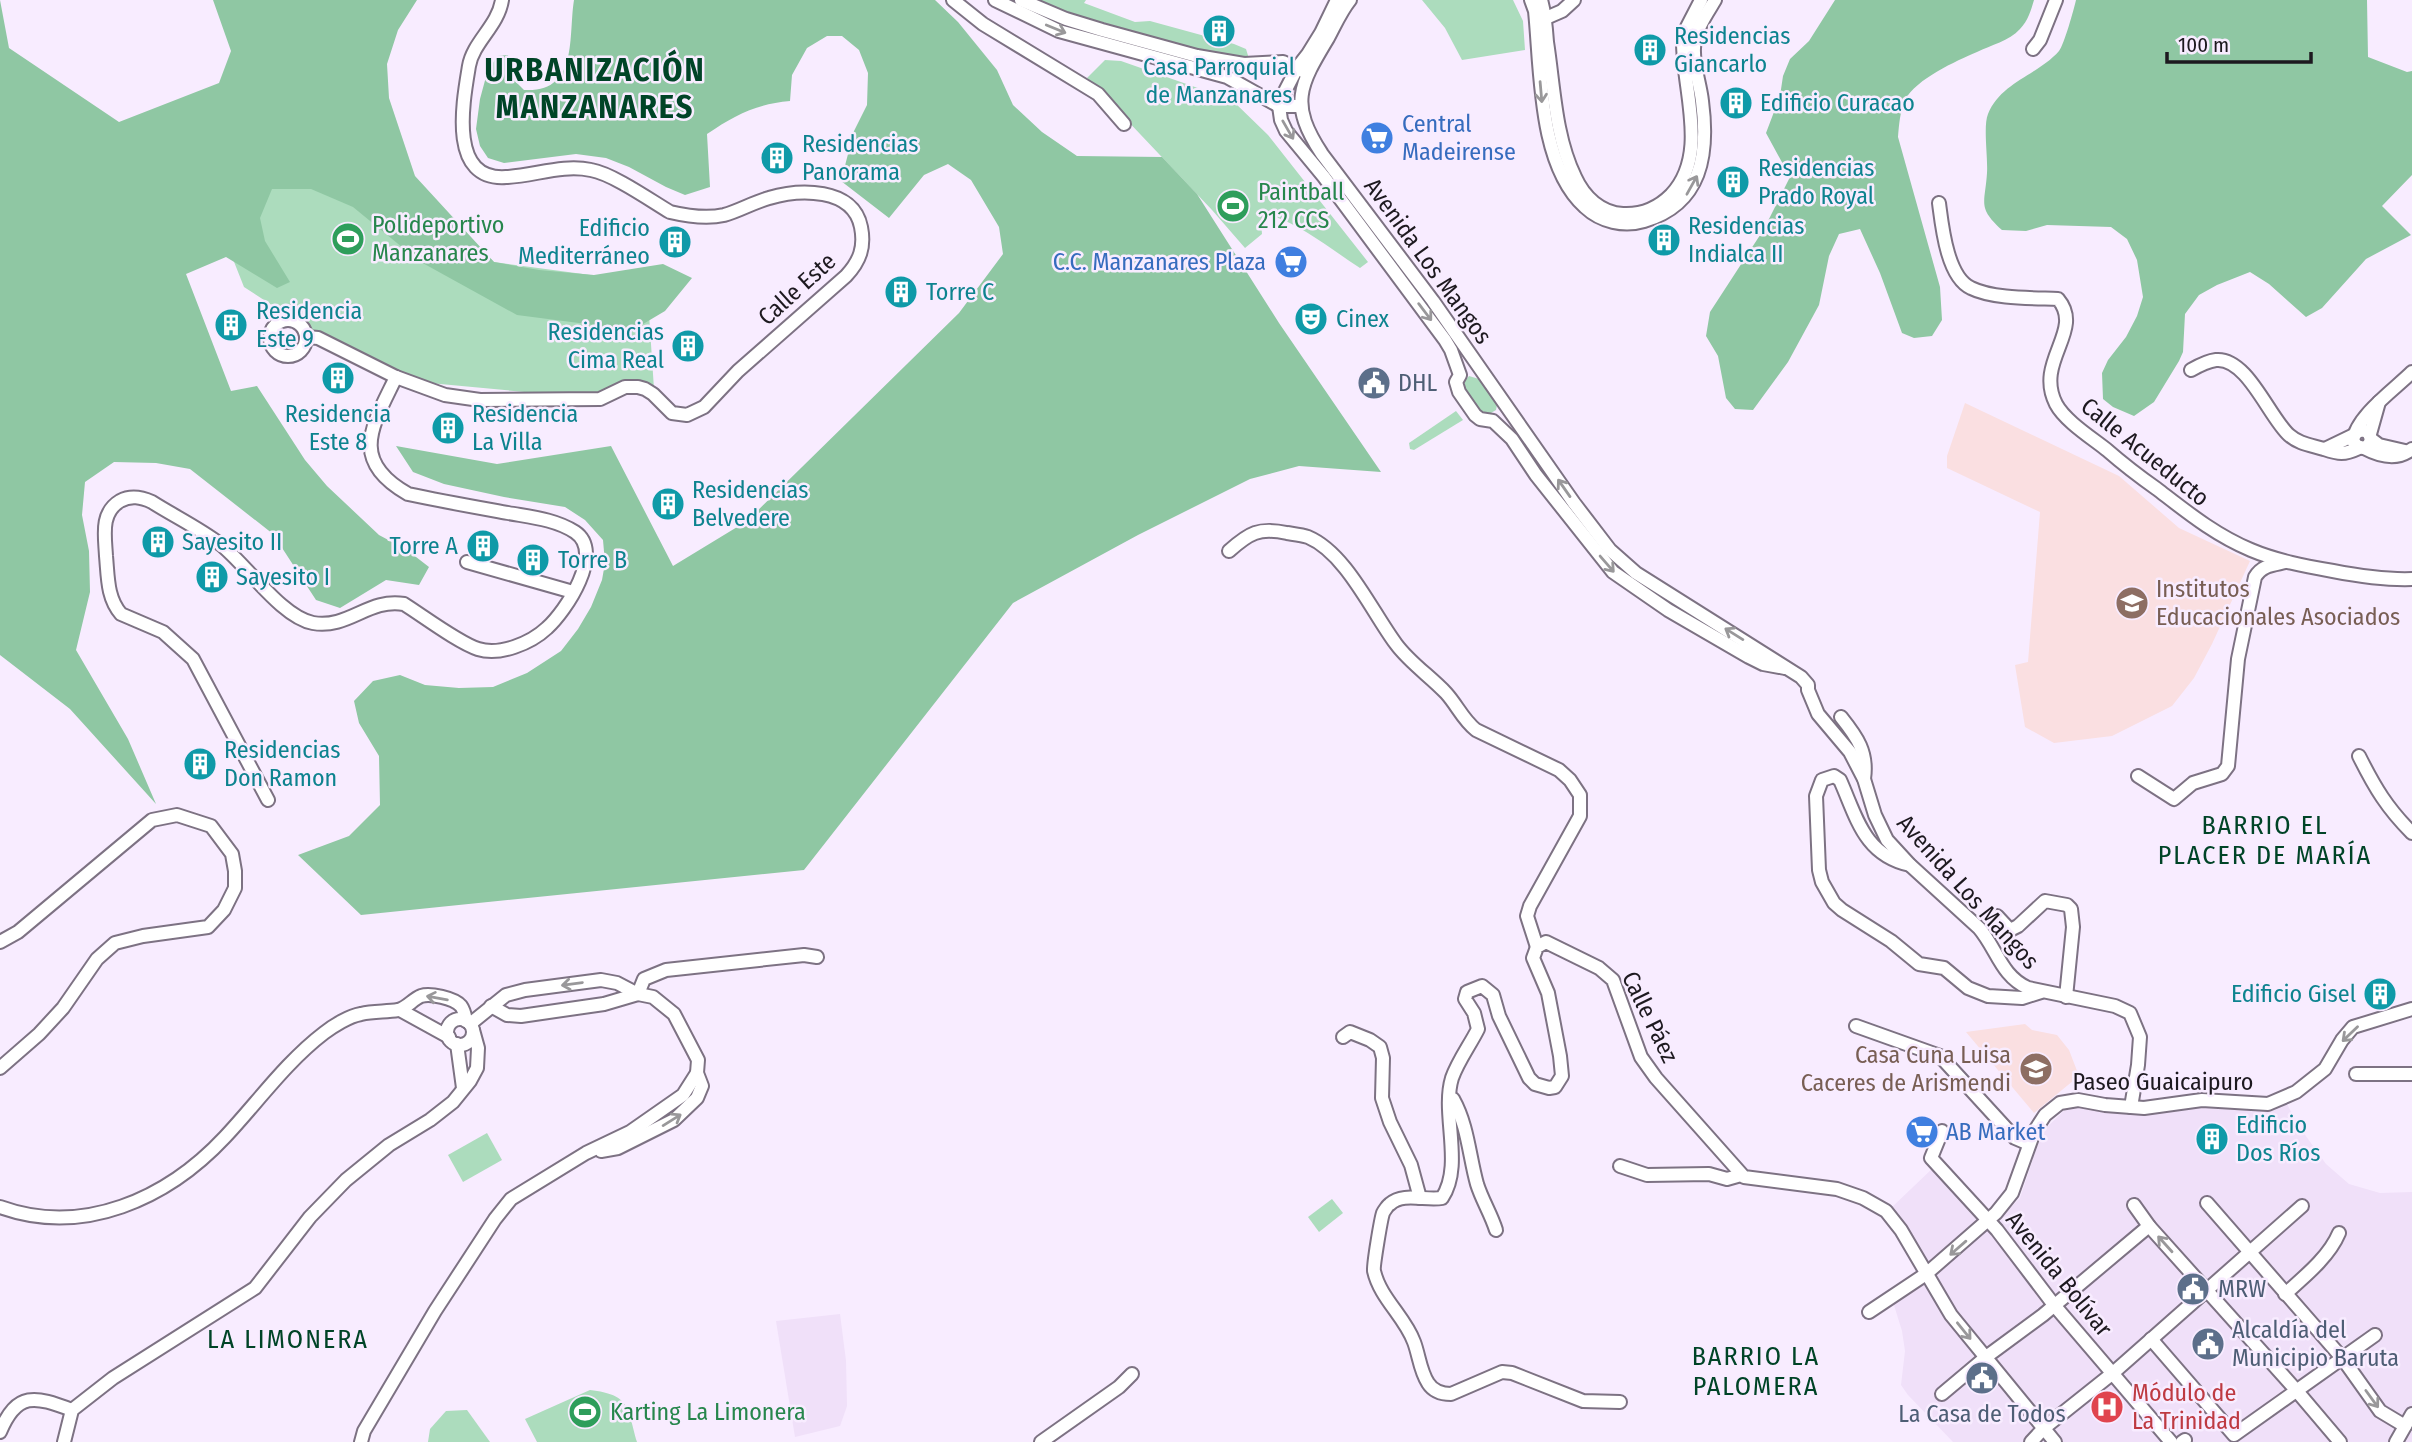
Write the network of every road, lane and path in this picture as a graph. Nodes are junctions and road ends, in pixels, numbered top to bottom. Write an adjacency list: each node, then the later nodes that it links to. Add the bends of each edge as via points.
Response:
1 (502, 0): 25 (street, Calle Este, via 499,14 469,63 463,138 478,170 505,177 557,169 592,170 670,212 692,216 726,214 783,194 824,194 854,212 863,247 846,276 694,413 672,413 653,394 638,387 625,387 600,399 471,400)
2 (953, 0): 18 (street, via 983,24 1098,94)
3 (995, 0): 16 (street, one-way to 16, via 1059,32 1227,77)
4 (1021, 0): 15 (street, via 1102,30 1197,57 1244,64 1283,62)
5 (1337, 0): 15 (street)
6 (1350, 0): 15 (street)
7 (1531, 0): 13 (street)
8 (1541, 0): 13 (street)
9 (1574, 0): 13 (street)
10 (1701, 0): 13 (street, via 1683,40 1691,117 1689,160 1667,198 1654,208 1633,214 1618,214 1595,204 1576,179 1560,135)
11 (1715, 0): 13 (street, one-way to 11, via 1543,108 1565,183 1597,216 1618,223 1639,222 1679,204 1698,175 1704,126 1694,47)
12 (2056, 0): 14 (street)
13 (1540, 21)
14 (2032, 49)
15 (1302, 70): 16 (street); 17 (street)
16 (1279, 106): 17 (street); 24 (street, Avenida Los Mangos, one-way to 24, via 1286,131 1439,330)
17 (1300, 106): 21 (street, Avenida Los Mangos, via 1304,124 1322,154)
18 (1124, 124)
19 (1939, 203): 35 (street, Calle Acueducto, via 1952,264 1970,288 2011,297 2058,299 2065,308 2068,319 2050,369 2051,391 2064,416 2197,522 2250,550)
20 (307, 337): 25 (street, Calle Este, via 318,338)
21 (1477, 364): 24 (street, Avenida Los Mangos, via 1475,370); 27 (street, Avenida Los Mangos)
22 (2191, 370): 31 (street, via 2211,360 2228,363 2261,394 2288,434)
23 (2412, 372): 26 (street)
24 (1460, 375): 28 (street, Avenida Los Mangos, via 1459,392 1475,415)
25 (396, 377): 37 (street, via 370,437 371,452 383,474 408,495 553,522 577,533 586,546 587,563)
26 (2379, 402): 29 (street); 30 (street)
27 (1505, 404): 28 (street, via 1501,413); 38 (street, Avenida Los Mangos, one-way to 27, via 1622,562 1596,533)
28 (1486, 419): 38 (street, Avenida Los Mangos, one-way to 38, via 1512,439 1614,572 1749,657)
29 (2355, 434): 30 (street, via 2354,444); 31 (street)
30 (2366, 442): 31 (street, via 2338,453); 32 (street, via 2380,456 2402,456)
31 (2325, 449)
32 (2410, 451)
33 (1229, 551): 48 (street, via 1248,534 1262,530 1308,537 1345,569 1398,646 1444,692 1466,722 1570,780 1580,795 1580,816 1530,906 1527,916)
34 (467, 562): 37 (street)
35 (2286, 562): 36 (street, Calle Acueducto, via 2363,577); 41 (street, via 2265,567 2255,577 2238,659 2228,766 2222,774 2193,783 2174,799)
36 (2412, 579)
37 (573, 592): 43 (street, via 546,629 520,645 501,650 477,649 404,604 393,602 340,621 315,623 297,617 220,544 192,526 140,497 119,502 107,513 105,529 108,584 115,608 171,637 193,659)
38 (1792, 669): 42 (street, Avenida Los Mangos, via 1808,685 1821,720 1850,752)
39 (1841, 717): 42 (street, via 1863,749)
40 (2360, 756): 44 (street, via 2390,811)
41 (2138, 776)
42 (1864, 779): 45 (street, Avenida Los Mangos, via 1881,829)
43 (268, 800)
44 (2412, 833)
45 (1910, 865): 50 (street, Avenida Los Mangos, via 1979,928 2008,974); 50 (street, via 1874,848 1864,836 1840,780 1834,776 1822,780 1816,796 1819,870 1834,903 1919,964 1944,968 1976,992 2009,999)
46 (1997, 916): 52 (street, via 2010,930 2045,901 2071,909)
47 (0, 942): 60 (street, via 152,820 177,815 211,826 232,854 235,888 208,927 115,943 97,959 63,1008)
48 (1536, 947): 64 (street, via 1533,958 1548,993 1560,1056 1559,1082 1549,1088 1529,1078 1493,995 1482,986 1467,992 1465,999 1478,1029 1452,1079); 69 (street, Calle Páez, via 1552,944 1613,980 1641,1057)
49 (817, 957): 51 (street, via 666,970 644,979)
50 (2041, 992): 52 (street)
51 (638, 994): 53 (street, via 604,1004 520,1016); 53 (street, one-way to 53, via 601,980 525,990 506,995); 99 (street, via 653,997 674,1014 698,1060 702,1086 697,1098 674,1120 618,1148 586,1153 511,1199 435,1311)
52 (2066, 997): 65 (street, via 2123,1009 2134,1020 2140,1037)
53 (491, 1006): 56 (street)
54 (2412, 1009): 65 (street, Paseo Guaicaipuro, one-way to 65, via 2353,1027 2325,1069 2278,1101 2202,1100)
55 (400, 1010): 56 (street, one-way to 55, via 459,1004 439,997 422,995); 59 (street); 74 (street, via 359,1014 324,1033 214,1147 154,1192 83,1217 43,1217)
56 (470, 1025): 59 (street, via 469,1042); 59 (street, via 458,1019 452,1023 448,1029); 63 (street, via 478,1061)
57 (1856, 1026): 67 (street, via 1940,1056 2015,1138)
58 (1343, 1037): 70 (street, via 1350,1032 1358,1034 1380,1047 1382,1098)
59 (453, 1041): 63 (street)
60 (0, 1068)
61 (2356, 1074): 62 (street)
62 (2412, 1074)
63 (463, 1088): 94 (street, via 453,1102 346,1180 310,1217 255,1288 113,1378)
64 (1451, 1096): 70 (street, via 1447,1191 1442,1198); 77 (street, via 1461,1114 1478,1186)
65 (2131, 1107): 67 (street, Paseo Guaicaipuro, via 2078,1100 2060,1103 2045,1115)
66 (1942, 1130): 75 (street, Avenida Bolívar, via 1931,1158)
67 (2029, 1144): 75 (street, Paseo Guaicaipuro, via 2012,1192)
68 (1620, 1166): 69 (street, via 1647,1175 1709,1174 1727,1179)
69 (1741, 1175): 80 (street, via 1837,1189 1877,1204 1895,1220)
70 (1420, 1198): 93 (street, via 1397,1199 1383,1212 1373,1270 1414,1340 1429,1385 1451,1394 1502,1372 1583,1401)
71 (2207, 1203): 79 (street)
72 (2134, 1205): 76 (street)
73 (2302, 1206): 79 (street)
74 (0, 1207)
75 (1989, 1221): 80 (street, Paseo Guaicaipuro, one-way to 80); 83 (street, Avenida Bolívar)
76 (2149, 1226): 81 (street, one-way to 76); 83 (street)
77 (1496, 1230)
78 (2339, 1233): 82 (street, via 2335,1243)
79 (2249, 1253): 81 (street); 82 (street)
80 (1927, 1274): 84 (street, Paseo Guaicaipuro); 87 (street, one-way to 87, via 1951,1315)
81 (2207, 1289): 86 (street); 91 (street)
82 (2285, 1294): 88 (street)
83 (2053, 1305): 87 (street); 89 (street, Avenida Bolívar)
84 (1869, 1312)
85 (2375, 1335): 88 (street)
86 (2151, 1339): 89 (street); 91 (street, via 2234,1435)
87 (1986, 1357): 92 (street); 97 (street)
88 (2343, 1359): 91 (street); 96 (street, one-way to 96, via 2380,1411)
89 (2113, 1373): 97 (street); 104 (street, Avenida Bolívar)
90 (1132, 1374): 101 (street)
91 (2296, 1390): 105 (street)
92 (1942, 1394)
93 (1620, 1402)
94 (72, 1410): 98 (street, via 51,1402 19,1402); 100 (street)
95 (2412, 1414): 96 (street)
96 (2404, 1426): 106 (street)
97 (2044, 1428): 102 (street); 103 (street)
98 (0, 1432)
99 (363, 1438)
100 (64, 1442)
101 (1041, 1442)
102 (2031, 1442)
103 (2055, 1442)
104 (2171, 1442)
105 (2340, 1442)
106 (2396, 1442)

